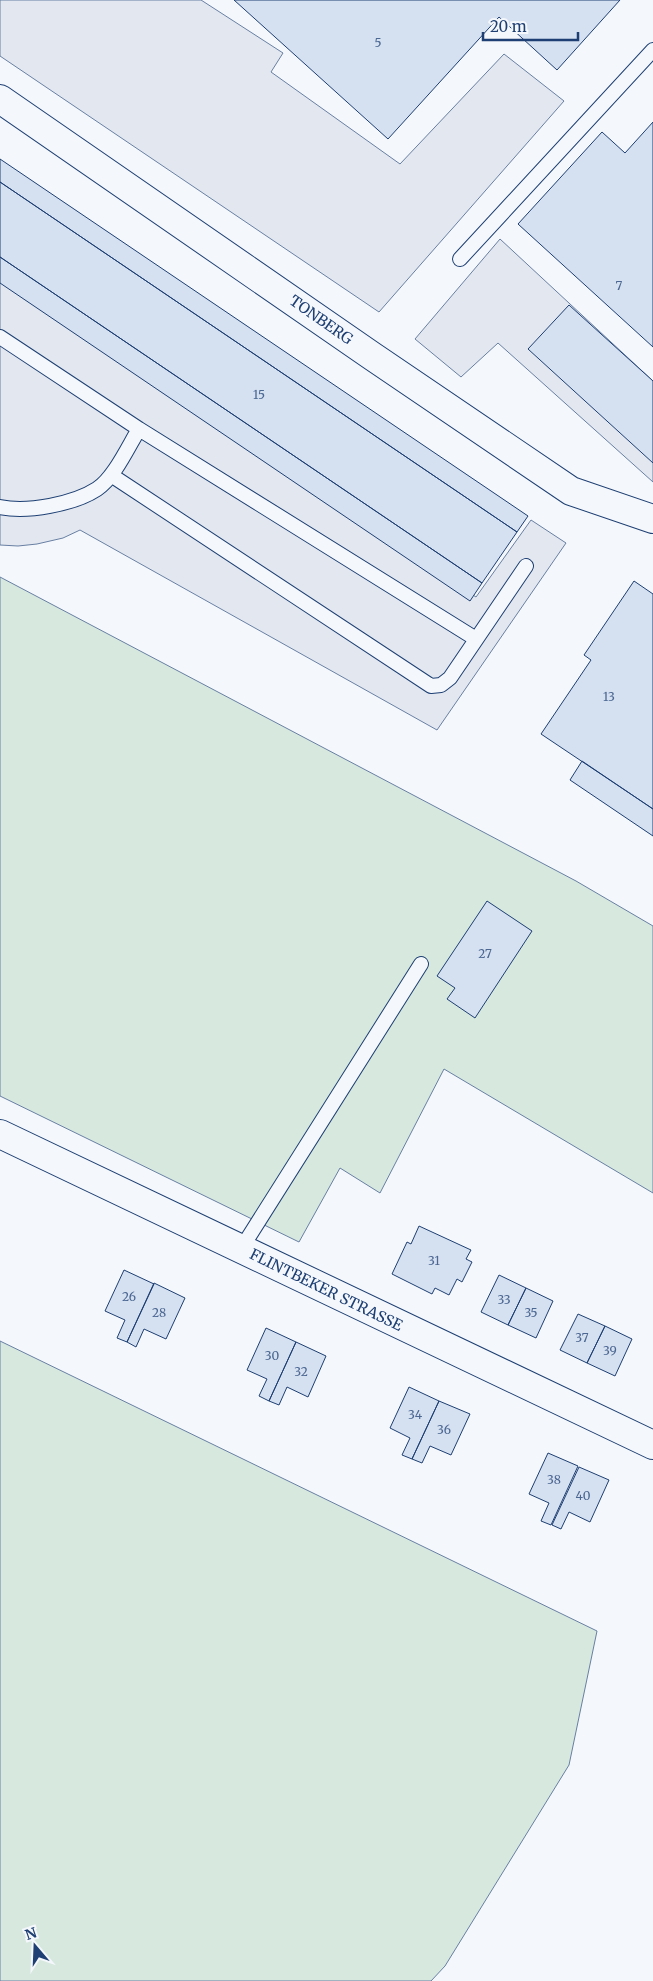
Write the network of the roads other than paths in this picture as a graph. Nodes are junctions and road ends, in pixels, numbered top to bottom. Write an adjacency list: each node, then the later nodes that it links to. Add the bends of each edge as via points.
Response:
1 (653, 50): 3 (lane)
2 (0, 99): 8 (street, TONBERG, via 571,491)
3 (460, 259)
4 (0, 337): 5 (lane)
5 (139, 429): 6 (lane); 10 (lane)
6 (111, 475): 7 (lane, via 97,489 70,501 33,508); 10 (lane, via 432,686 441,685 450,678)
7 (0, 507)
8 (653, 519)
9 (526, 566): 10 (lane)
10 (476, 639)
11 (421, 964): 13 (lane)
12 (0, 1134): 13 (street, FLINTBEKER STRASSE)
13 (241, 1249): 14 (street, FLINTBEKER STRASSE)
14 (653, 1445)

